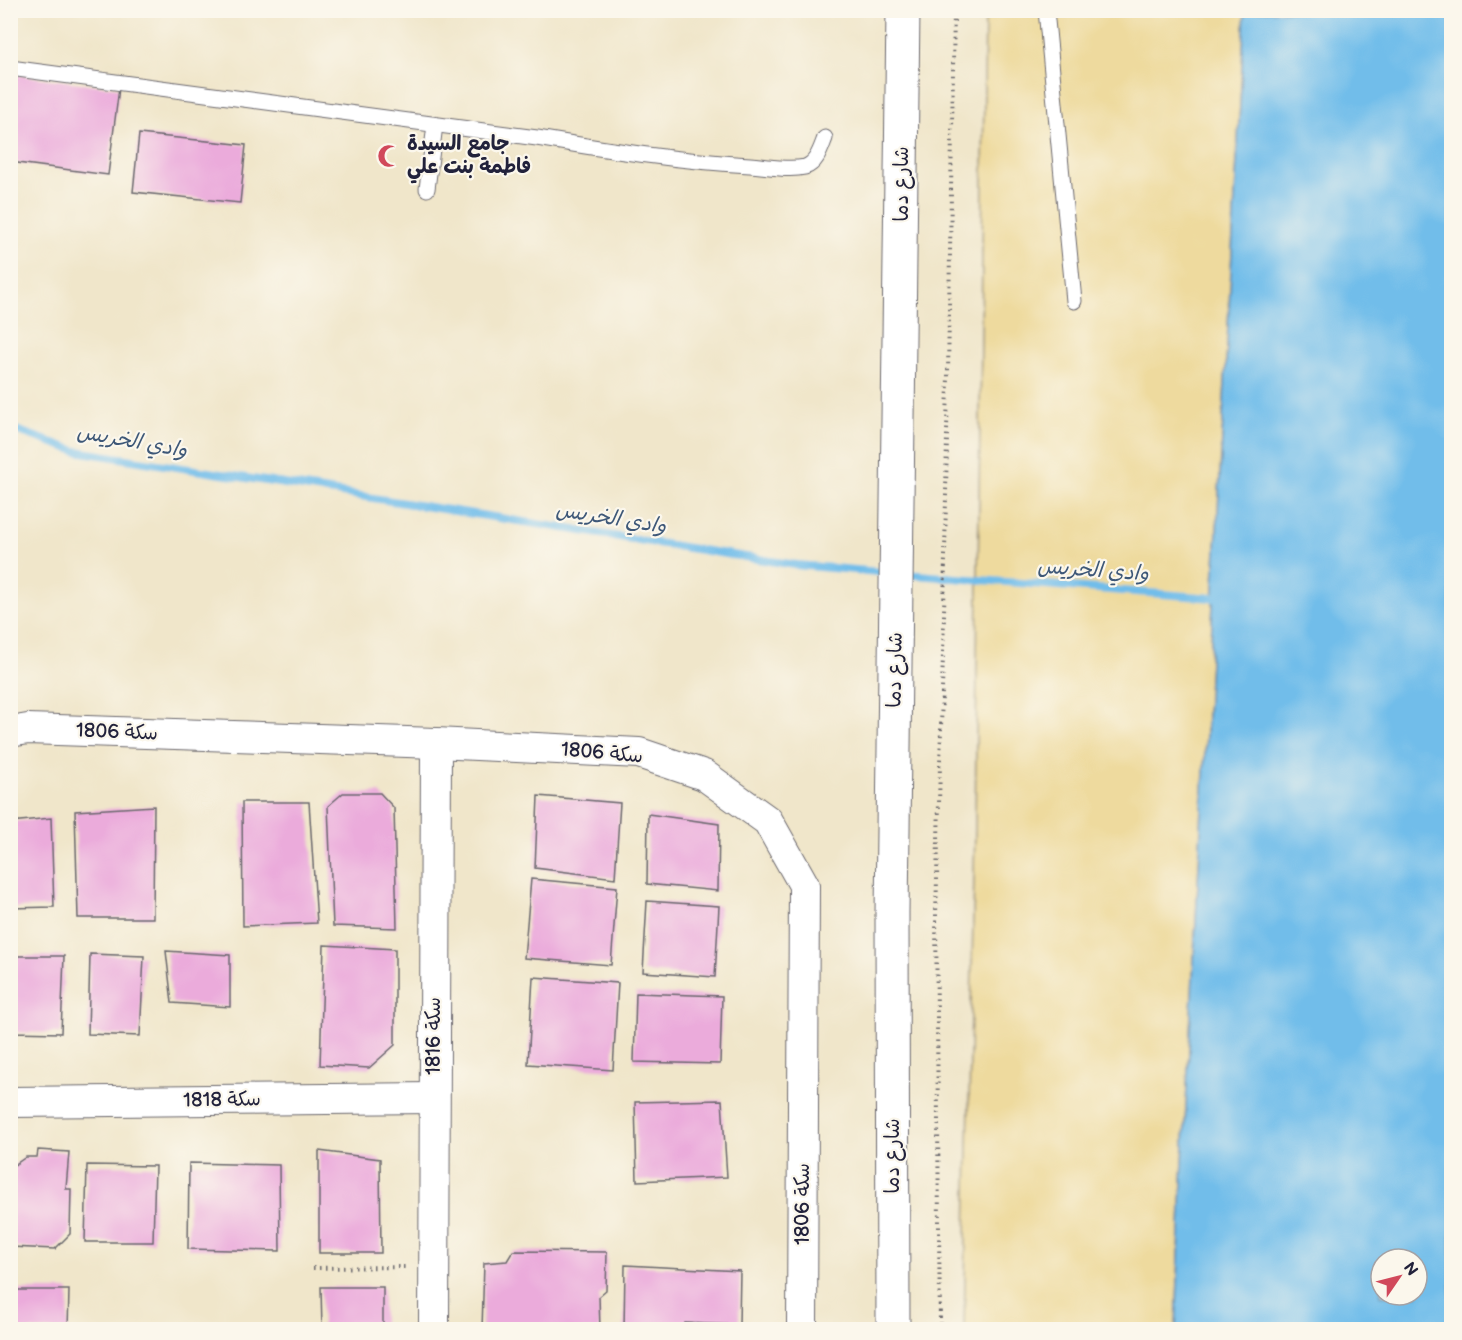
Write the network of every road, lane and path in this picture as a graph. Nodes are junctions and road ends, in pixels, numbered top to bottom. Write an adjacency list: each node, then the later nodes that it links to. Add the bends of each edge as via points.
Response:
1 (903, 10): 17 (main road, شارع دما, via 892,913)
2 (954, 10): 18 (path, via 936,916)
3 (1046, 10): 8 (lane)
4 (10, 68): 5 (lane)
5 (435, 125): 6 (lane, via 613,151 793,168 807,166 820,153); 7 (lane)
6 (825, 138)
7 (427, 189)
8 (1074, 301)
9 (10, 732): 10 (street, سكة 1806, via 27,729)
10 (436, 743): 11 (street, سكة 1816); 16 (street, سكة 1806, via 639,753 704,775 768,821 804,885)
11 (434, 1098): 12 (street, سكة 1818); 13 (street, سكة 1816)
12 (10, 1102)
13 (433, 1267): 14 (path); 15 (street, سكة 1816)
14 (313, 1268)
15 (434, 1329)
16 (802, 1329)
17 (893, 1329)
18 (940, 1329)

